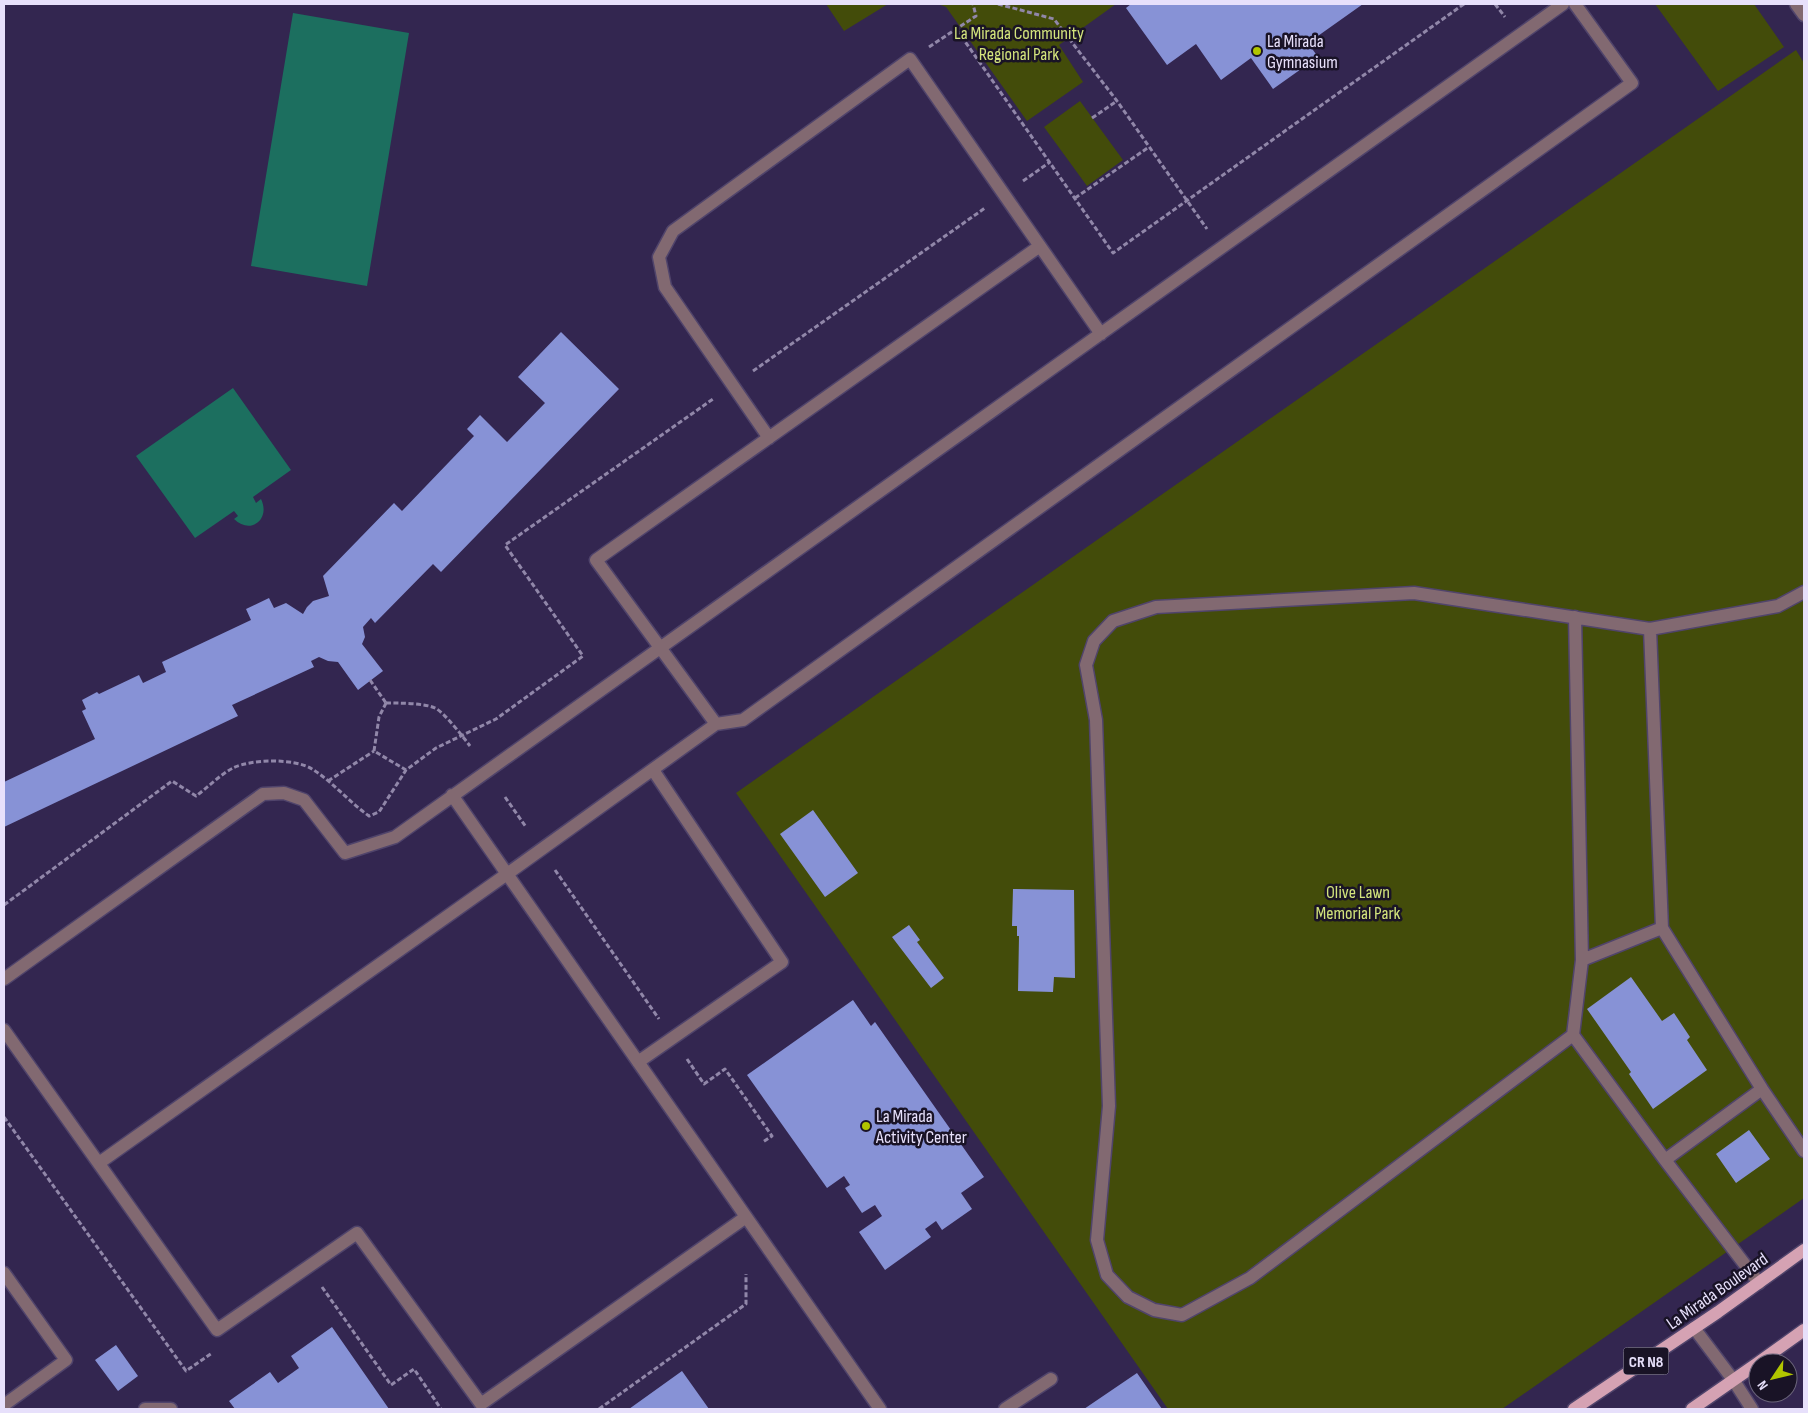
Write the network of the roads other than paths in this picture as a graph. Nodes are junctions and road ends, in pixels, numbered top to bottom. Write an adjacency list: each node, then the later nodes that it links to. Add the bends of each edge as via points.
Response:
1 (1563, 4): 6 (street)
2 (1575, 4): 12 (street, via 1632,83 743,720)
3 (1796, 4): 4 (street)
4 (1804, 15)
5 (1040, 246): 6 (street); 7 (street); 7 (street, via 910,59 672,231 659,257 665,287)
6 (1101, 334): 11 (street)
7 (769, 438): 11 (street, via 596,560)
8 (1804, 592): 10 (street, via 1778,606)
9 (1575, 617): 10 (street); 17 (street); 20 (street, via 1404,593 1156,606 1113,622 1094,641 1086,665 1096,720 1109,1106 1097,1240 1107,1274 1128,1297 1154,1310 1182,1315 1250,1278)
10 (1650, 630): 16 (street)
11 (660, 647): 12 (street); 14 (street)
12 (716, 724): 13 (street)
13 (653, 770): 15 (street); 21 (street, via 782,962)
14 (452, 796): 15 (street); 18 (street, via 395,837 345,853 304,800 284,793 263,794)
15 (507, 874): 21 (street); 25 (street)
16 (1662, 928): 17 (street); 22 (street)
17 (1582, 960): 20 (street)
18 (4, 979)
19 (4, 1030): 25 (street)
20 (1573, 1034): 24 (street)
21 (638, 1062): 26 (street)
22 (1762, 1089): 23 (street); 24 (street)
23 (1804, 1151)
24 (1665, 1160): 29 (street)
25 (99, 1163): 26 (street, via 217,1330 357,1233 481,1404)
26 (746, 1217): 39 (street)
27 (1804, 1250): 29 (main road, La Mirada Boulevard / CR N8)
28 (4, 1273): 36 (street, via 66,1360)
29 (1759, 1283): 30 (main road, La Mirada Boulevard / CR N8)
30 (1694, 1328): 35 (street); 41 (main road, La Mirada Boulevard / CR N8)
31 (1804, 1330): 32 (main road)
32 (1772, 1353)
33 (1748, 1370): 35 (main road)
34 (1051, 1379): 40 (street)
35 (1734, 1381): 42 (main road); 43 (street)
36 (4, 1405)
37 (145, 1409): 38 (street)
38 (171, 1409)
39 (880, 1409)
40 (1005, 1409)
41 (1574, 1409)
42 (1692, 1409)
43 (1752, 1409)

